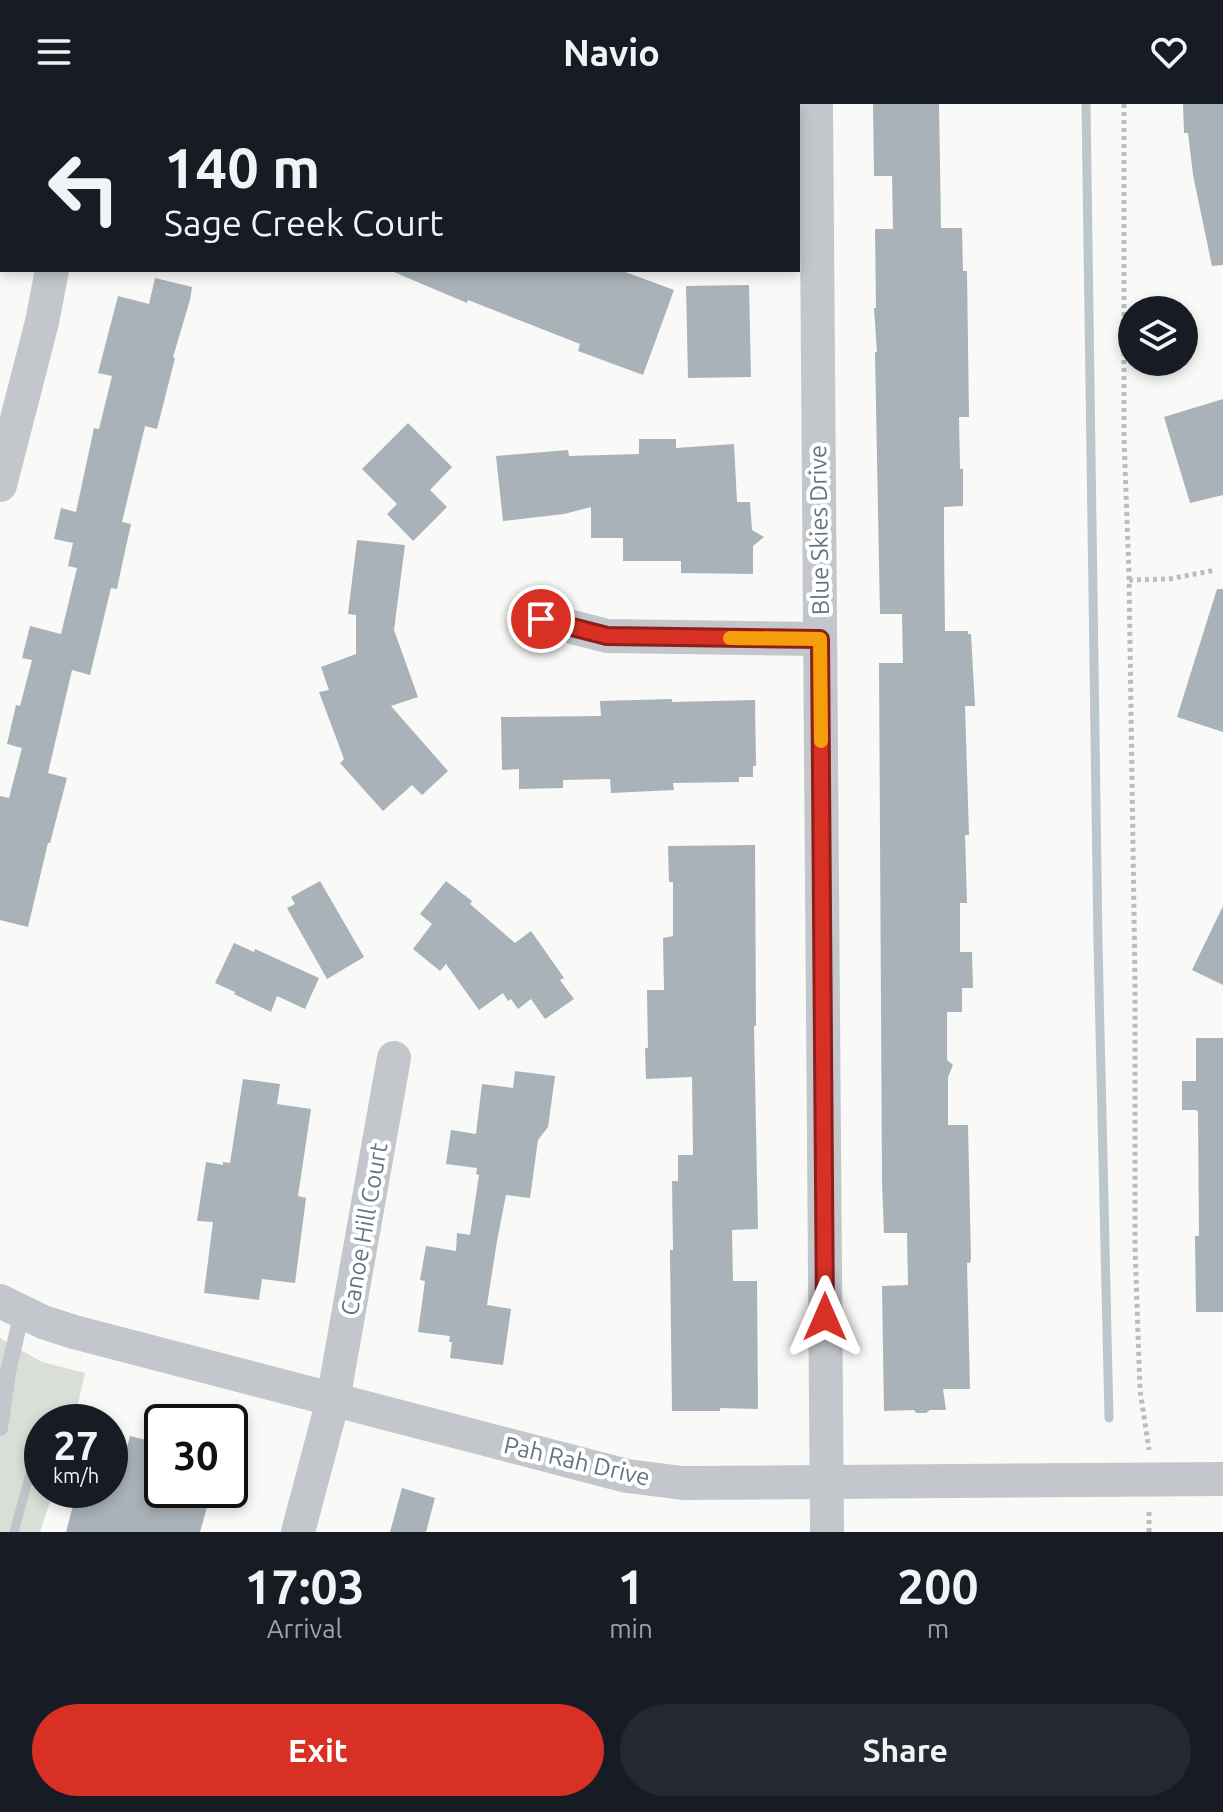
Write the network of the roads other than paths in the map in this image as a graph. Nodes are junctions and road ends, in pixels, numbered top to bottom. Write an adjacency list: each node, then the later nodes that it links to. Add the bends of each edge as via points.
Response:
1 (816, 104): 2 (street, Blue Skies Drive)
2 (807, 224): 6 (street, Blue Skies Drive)
3 (52, 272): 4 (street)
4 (0, 485)
5 (541, 619): 6 (street, via 607,636)
6 (820, 639): 12 (street, Blue Skies Drive)
7 (394, 1058): 9 (street, Canoe Hill Court)
8 (11, 1306): 9 (street, Pah Rah Drive, via 74,1332); 10 (lane)
9 (333, 1400): 12 (street, Pah Rah Drive, via 627,1476 683,1483); 13 (street, Canoe Hill Court)
10 (0, 1428)
11 (1223, 1479): 12 (street, Pah Rah Drive)
12 (827, 1482): 14 (street, Blue Skies Drive)
13 (298, 1532)
14 (827, 1532)

